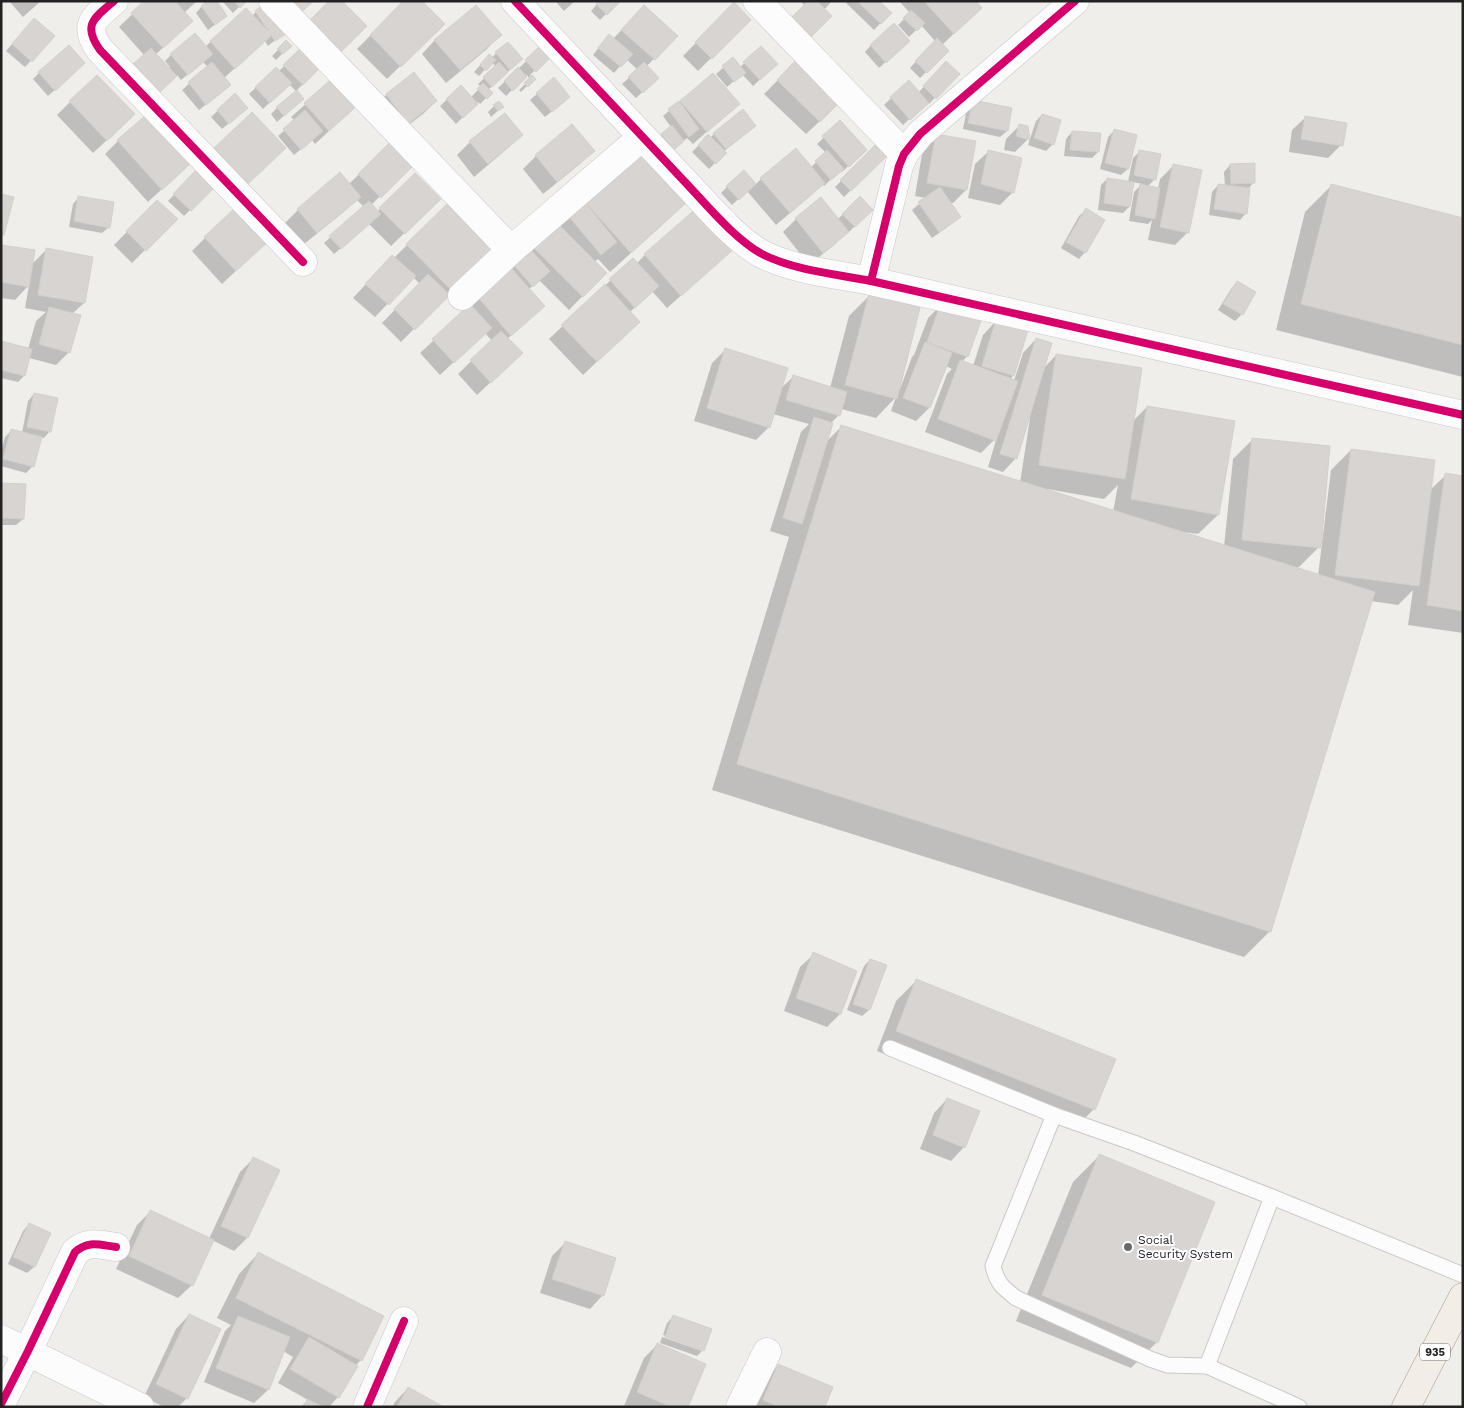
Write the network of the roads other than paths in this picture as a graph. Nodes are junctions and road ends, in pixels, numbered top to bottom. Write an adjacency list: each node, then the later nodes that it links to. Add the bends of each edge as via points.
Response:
1 (114, 1): 9 (street, via 92,23 93,41)
2 (273, 1): 8 (street)
3 (515, 1): 6 (street)
4 (757, 1): 7 (street)
5 (1068, 4): 7 (street, via 920,134)
6 (642, 137): 8 (street); 10 (street, via 745,242 764,254 814,270)
7 (904, 154): 10 (street)
8 (511, 250): 11 (street)
9 (303, 262)
10 (871, 281): 12 (street)
11 (462, 296)
12 (1463, 415)
13 (890, 1048): 14 (lane)
14 (1054, 1115): 15 (lane); 23 (lane, via 993,1266 996,1280 1016,1298 1150,1360 1167,1365)
15 (1272, 1197): 17 (lane); 23 (lane)
16 (116, 1248): 21 (street, via 86,1244 75,1252)
17 (1463, 1276)
18 (1460, 1311): 29 (main road, 935)
19 (404, 1321): 26 (street)
20 (1, 1339): 21 (street)
21 (28, 1351): 24 (street); 25 (street)
22 (767, 1352): 27 (street)
23 (1207, 1366): 28 (lane)
24 (1, 1404)
25 (140, 1407)
26 (367, 1407)
27 (740, 1407)
28 (1299, 1407)
29 (1406, 1407)

